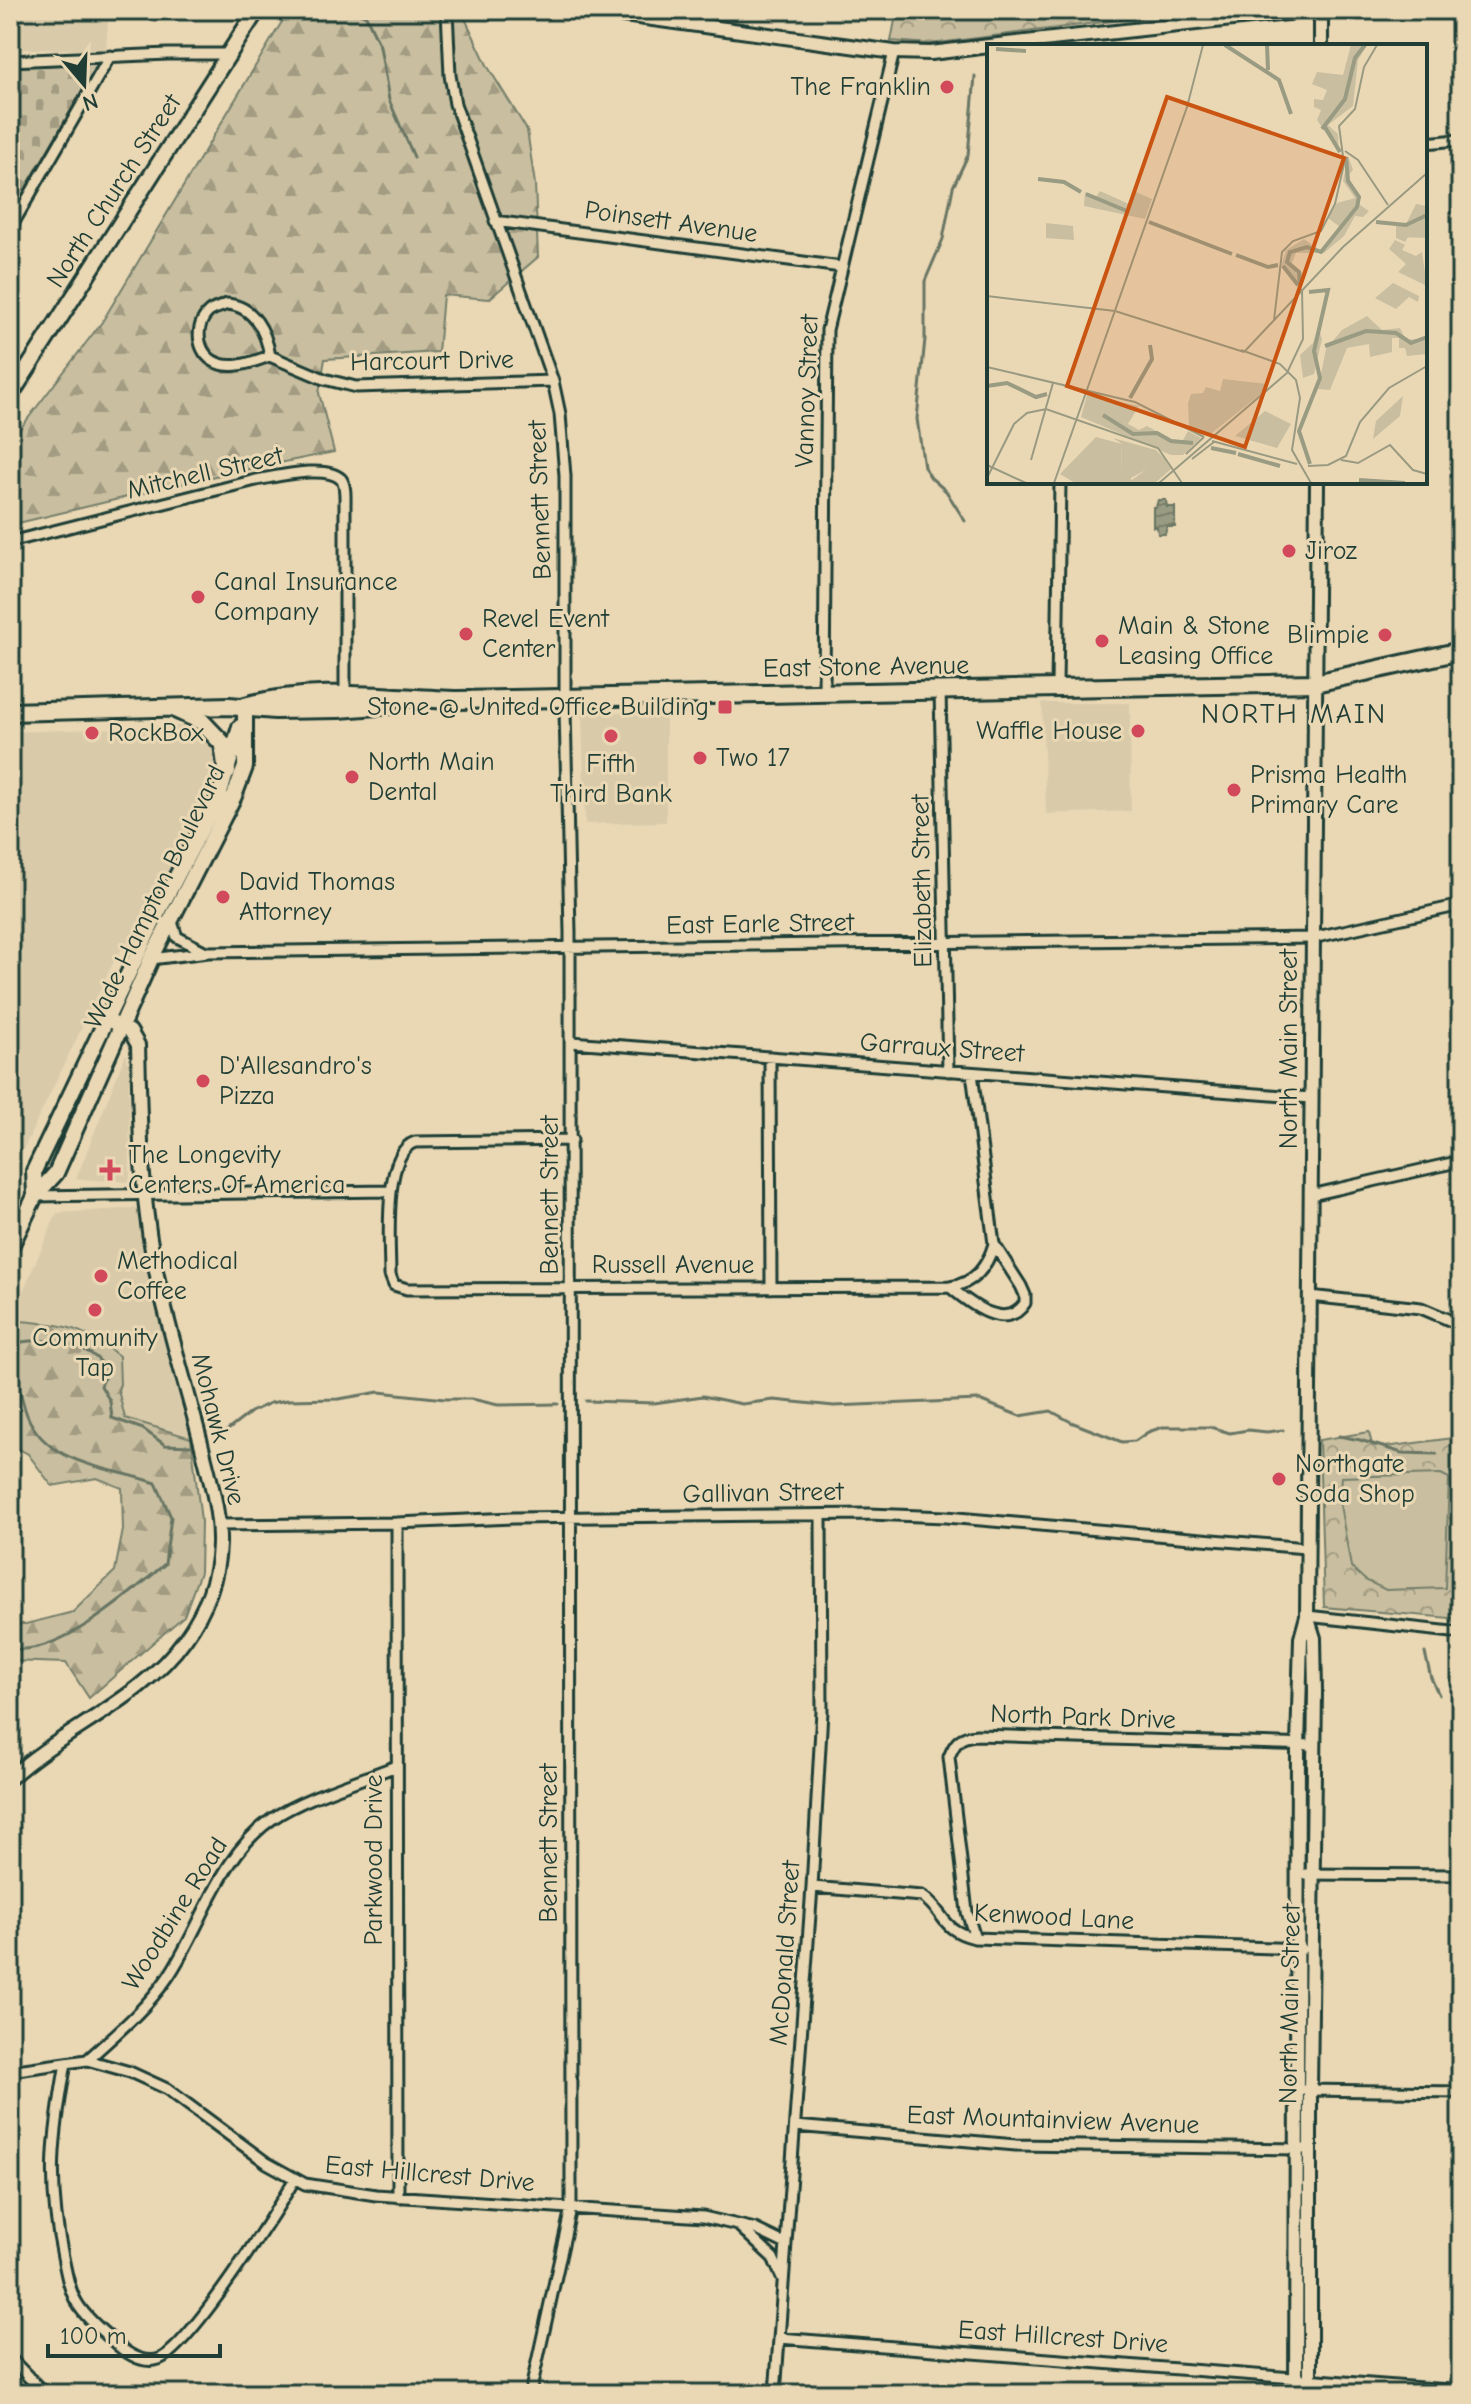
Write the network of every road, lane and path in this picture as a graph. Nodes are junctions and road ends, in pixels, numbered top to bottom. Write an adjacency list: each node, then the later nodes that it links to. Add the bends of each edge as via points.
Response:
1 (257, 10): 11 (main road, North Church Street)
2 (447, 10): 17 (street, Bennett Street, via 455,104)
3 (587, 10): 10 (street)
4 (1314, 10): 6 (street)
5 (1321, 10): 8 (street)
6 (1064, 42): 7 (street)
7 (1026, 44)
8 (1321, 44)
9 (987, 46): 10 (street)
10 (894, 52): 19 (street, Vannoy Street)
11 (230, 54): 12 (street); 22 (main road, North Church Street)
12 (110, 56): 13 (street); 16 (street)
13 (10, 61)
14 (1458, 140): 15 (street)
15 (1427, 143)
16 (14, 213): 18 (street)
17 (495, 221): 19 (street, Poinsett Avenue); 21 (street, Bennett Street)
18 (10, 229)
19 (841, 267): 30 (street, Vannoy Street, via 827,330)
20 (270, 356): 20 (street, via 247,309 227,304 204,319 199,339 210,360 230,366); 21 (street, Harcourt Drive, via 356,387)
21 (553, 381): 32 (street, Bennett Street, via 565,476)
22 (10, 396)
23 (1060, 484): 28 (street)
24 (1317, 484): 27 (street, North Main Street)
25 (10, 542): 31 (street, Mitchell Street, via 291,473 322,472 341,479)
26 (1461, 651): 27 (highway, East Stone Avenue)
27 (1315, 683): 28 (highway, East Stone Avenue); 40 (street, North Main Street)
28 (1057, 686): 29 (highway, East Stone Avenue)
29 (940, 690): 30 (highway, East Stone Avenue); 41 (street, Elizabeth Street)
30 (824, 691): 32 (highway, East Stone Avenue)
31 (345, 694): 33 (highway, East Stone Avenue); 34 (highway, East Stone Avenue)
32 (565, 696): 33 (highway, East Stone Avenue); 42 (street, Bennett Street)
33 (419, 699): 34 (highway, East Stone Avenue, via 339,709)
34 (245, 706): 35 (highway, East Stone Avenue); 37 (main road, Wade Hampton Boulevard); 39 (main road, Wade Hampton Boulevard, via 245,767)
35 (171, 708): 36 (highway, East Stone Avenue); 37 (highway, via 201,721 223,744)
36 (10, 712)
37 (227, 772): 45 (main road, Wade Hampton Boulevard)
38 (1461, 905): 40 (street, East Earle Street)
39 (171, 919): 43 (street, via 177,937); 44 (main road, Wade Hampton Boulevard)
40 (1312, 938): 41 (street, East Earle Street); 51 (street, North Main Street)
41 (945, 944): 42 (street, East Earle Street); 49 (street, Elizabeth Street)
42 (570, 948): 43 (street, East Earle Street); 47 (street, Bennett Street)
43 (208, 952): 44 (street, East Earle Street)
44 (151, 959): 46 (main road, Wade Hampton Boulevard)
45 (106, 1019): 46 (street); 56 (main road, Wade Hampton Boulevard, via 34,1171)
46 (120, 1026): 56 (main road, Wade Hampton Boulevard, via 56,1173); 57 (street, Mohawk Drive, via 138,1045)
47 (571, 1042): 48 (street, Garraux Street); 52 (street, Bennett Street)
48 (770, 1057): 49 (street, Garraux Street); 62 (street)
49 (948, 1071): 50 (street, Garraux Street)
50 (972, 1073): 51 (street, Garraux Street); 58 (street)
51 (1311, 1098): 55 (street, North Main Street)
52 (572, 1140): 54 (street, via 415,1142 403,1151); 60 (street, Bennett Street)
53 (1461, 1161): 55 (street)
54 (390, 1191): 57 (street); 60 (street, Russell Avenue, via 394,1285)
55 (1311, 1195): 63 (street, North Main Street)
56 (35, 1196): 57 (street); 59 (main road, Wade Hampton Boulevard)
57 (143, 1196): 68 (street, Mohawk Drive, via 157,1275)
58 (994, 1244): 61 (street, via 976,1277); 61 (street, via 1025,1295 1020,1309 1007,1316 986,1312)
59 (10, 1248)
60 (572, 1287): 62 (street, Russell Avenue); 66 (street, Bennett Street)
61 (950, 1287): 62 (street, Russell Avenue)
62 (771, 1288)
63 (1309, 1296): 64 (street, via 1421,1308); 69 (street, North Main Street)
64 (1461, 1325)
65 (821, 1515): 66 (street, Gallivan Street); 69 (street, Gallivan Street, via 946,1517); 79 (street, McDonald Street, via 822,1711)
66 (570, 1517): 67 (street, Gallivan Street); 93 (street, Bennett Street)
67 (397, 1523): 68 (street, Gallivan Street); 74 (street, Parkwood Drive)
68 (219, 1525): 75 (street, Mohawk Drive, via 211,1592 168,1660)
69 (1306, 1548): 70 (street, North Main Street)
70 (1307, 1616): 71 (street); 72 (street, North Main Street, via 1314,1638); 73 (street, North Main Street, via 1301,1638)
71 (1461, 1633)
72 (1315, 1745): 73 (street, North Park Drive); 77 (street, North Main Street)
73 (1298, 1746): 76 (street, North Main Street); 80 (street, North Park Drive, via 977,1735 960,1739 949,1757 967,1912)
74 (396, 1766): 83 (street, Woodbine Road, via 284,1812 250,1837 169,1976 140,2012); 92 (street, Parkwood Drive)
75 (10, 1778)
76 (1297, 1874): 77 (street); 81 (street, North Main Street)
77 (1313, 1874): 78 (street); 82 (street, North Main Street)
78 (1461, 1875)
79 (812, 1887): 80 (street, Kenwood Lane, via 922,1896 952,1930); 88 (street, McDonald Street)
80 (975, 1938): 81 (street, Kenwood Lane)
81 (1297, 1949): 82 (street, Kenwood Lane); 86 (street, North Main Street)
82 (1312, 1949): 86 (street, North Main Street)
83 (87, 2060): 84 (street, East Hillcrest Drive); 91 (street, East Hillcrest Drive, via 167,2089)
84 (66, 2063): 85 (street, East Hillcrest Drive); 91 (street, via 52,2144 59,2241 75,2300 124,2351 156,2360 169,2354 246,2255)
85 (10, 2071)
86 (1303, 2090): 87 (street); 89 (street, North Main Street); 90 (street, North Main Street)
87 (1461, 2092)
88 (795, 2126): 89 (street, East Mountainview Avenue, via 1016,2145); 95 (street, McDonald Street)
89 (1296, 2149): 90 (street, East Mountainview Avenue); 99 (street, North Main Street)
90 (1311, 2149): 100 (street, North Main Street)
91 (294, 2180): 92 (street, East Hillcrest Drive)
92 (398, 2197): 93 (street, East Hillcrest Drive)
93 (571, 2208): 94 (street, East Hillcrest Drive); 104 (street, Bennett Street)
94 (738, 2224): 95 (street, East Hillcrest Drive); 96 (street, via 773,2258)
95 (786, 2244): 96 (street, McDonald Street)
96 (783, 2280): 97 (street, McDonald Street)
97 (779, 2338): 99 (street, East Hillcrest Drive); 105 (street, McDonald Street)
98 (10, 2358): 101 (street)
99 (1295, 2377): 100 (street, East Hillcrest Drive); 106 (street, North Main Street)
100 (1309, 2378): 102 (street, East Hillcrest Drive); 107 (street, North Main Street)
101 (41, 2390): 103 (street)
102 (1461, 2391)
103 (23, 2394)
104 (530, 2394)
105 (775, 2394)
106 (1296, 2394)
107 (1310, 2394)

